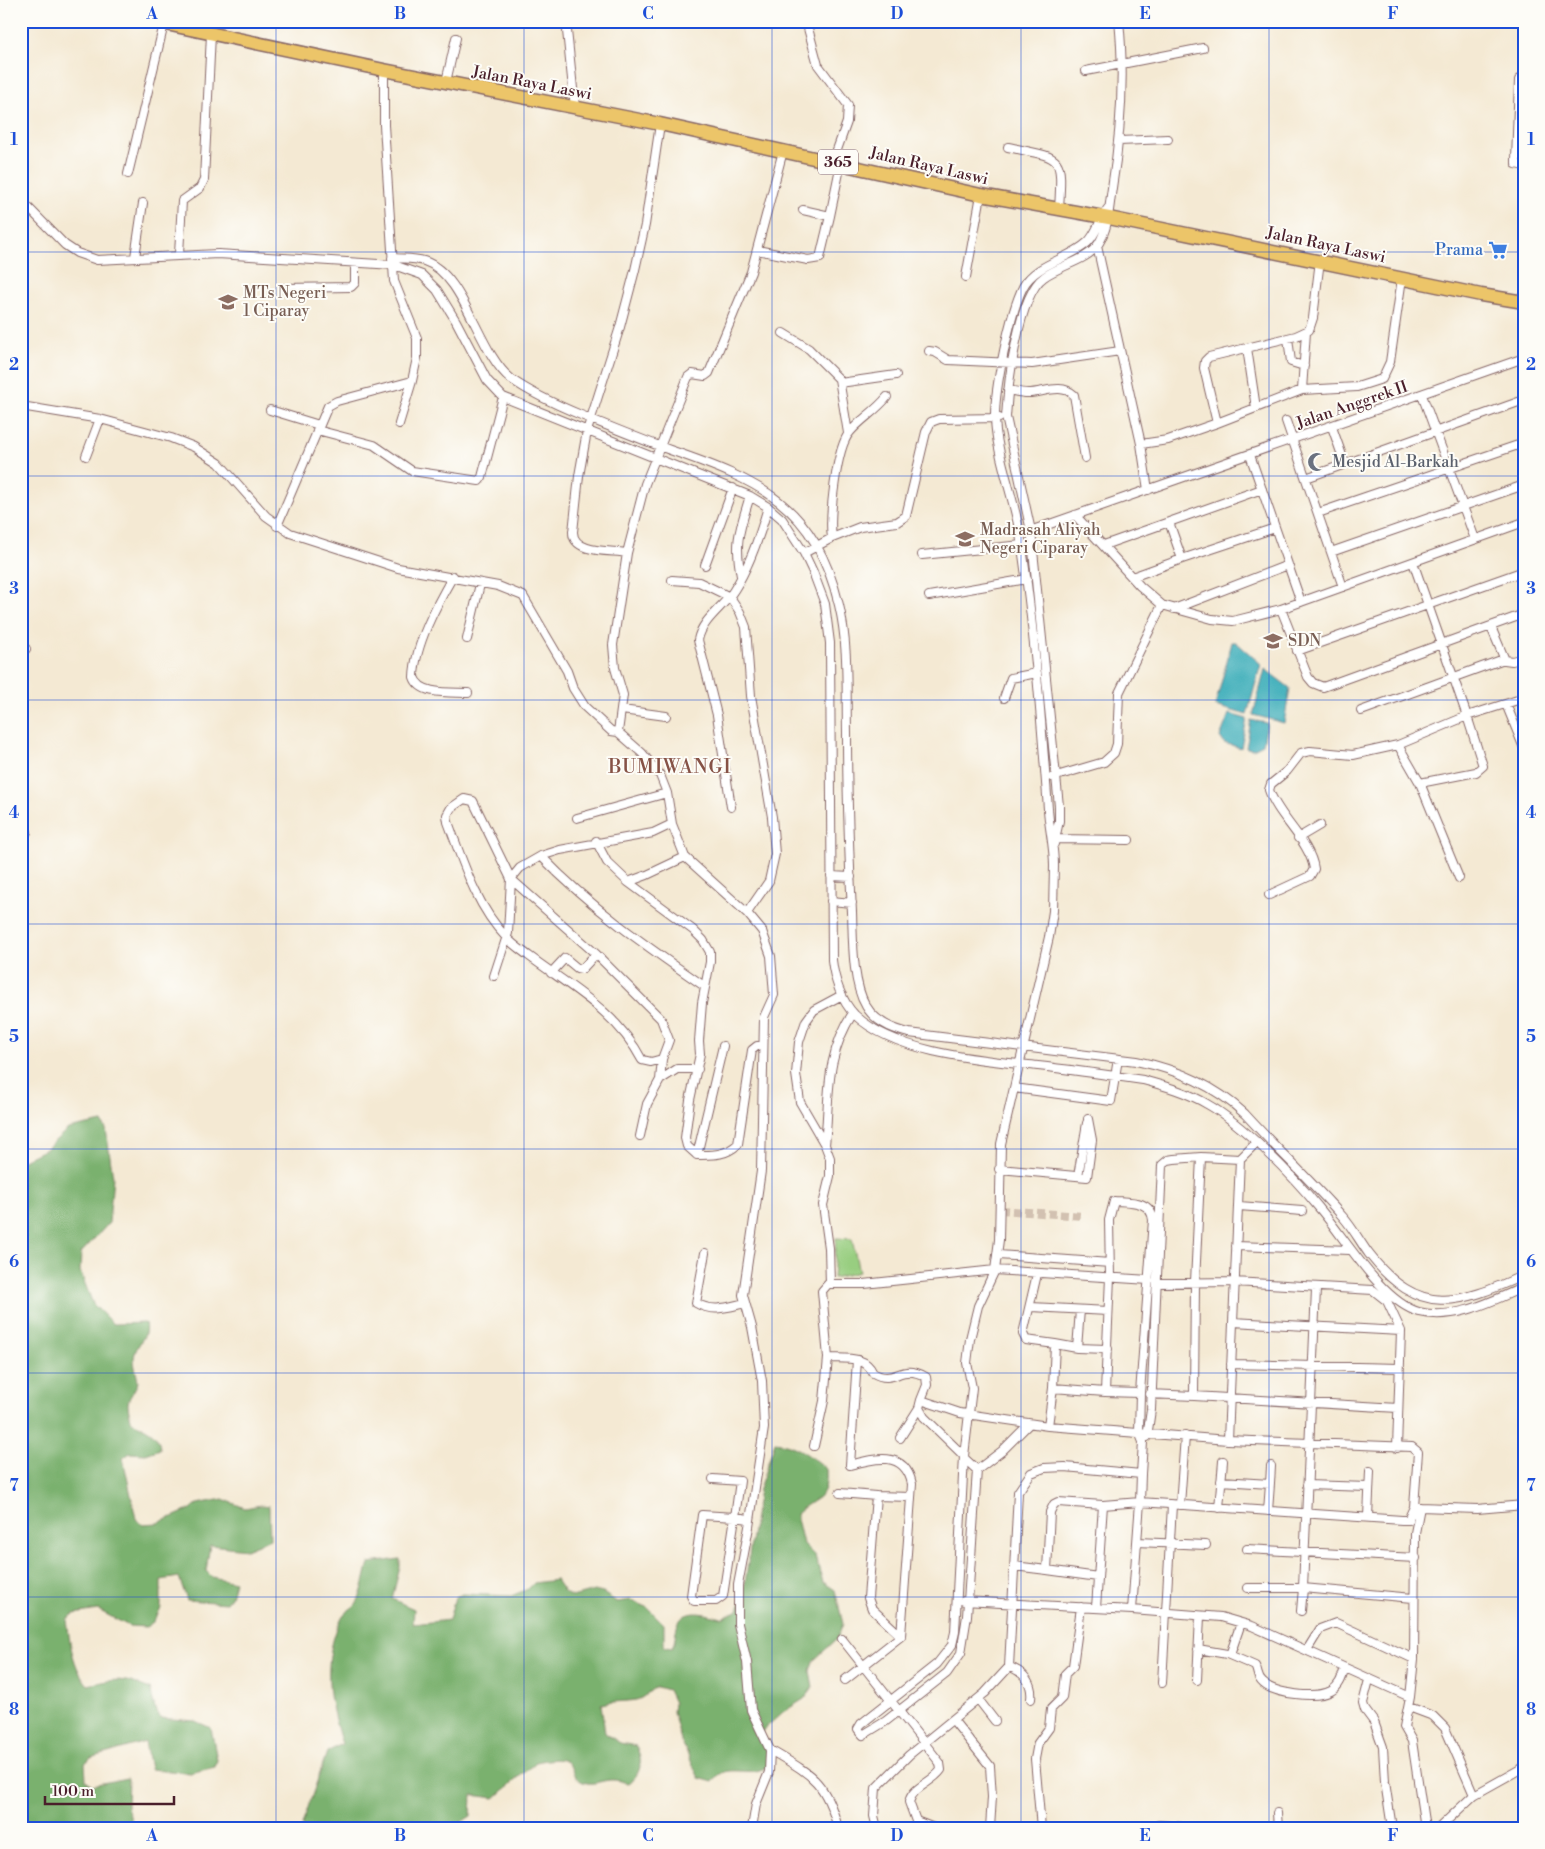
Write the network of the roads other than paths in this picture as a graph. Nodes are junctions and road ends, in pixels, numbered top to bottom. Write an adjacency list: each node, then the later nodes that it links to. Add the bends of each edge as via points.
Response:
1 (566, 21): 14 (street)
2 (806, 21): 20 (street, via 818,65 848,105)
3 (1119, 21): 9 (street)
4 (158, 22): 5 (main road, Jalan Raya Laswi / 365); 22 (street)
5 (182, 25): 6 (main road, Jalan Raya Laswi / 365)
6 (211, 34): 10 (main road, Jalan Raya Laswi / 365); 32 (street, via 204,180 199,189 182,201)
7 (456, 38): 13 (street)
8 (1203, 48): 9 (street)
9 (1123, 64): 11 (street); 17 (street)
10 (384, 70): 13 (main road, Jalan Raya Laswi / 365); 35 (street, via 384,125)
11 (1086, 71)
12 (1524, 76): 21 (street, via 1519,80 1516,164)
13 (446, 82): 14 (main road, Jalan Raya Laswi / 365)
14 (575, 108): 15 (main road, Jalan Raya Laswi / 365)
15 (660, 124): 19 (main road, Jalan Raya Laswi / 365); 69 (street, via 635,270)
16 (1168, 139): 17 (street)
17 (1119, 141): 28 (street)
18 (1008, 148): 27 (street, via 1049,156 1057,162 1061,172)
19 (783, 151): 20 (main road, Jalan Raya Laswi / 365); 31 (street)
20 (837, 162): 23 (main road, Jalan Raya Laswi / 365); 29 (street)
21 (1524, 166)
22 (128, 174)
23 (981, 195): 27 (main road, Jalan Raya Laswi / 365); 37 (street)
24 (21, 200): 33 (street, via 54,235 77,253 96,260)
25 (144, 202): 33 (street)
26 (803, 210): 29 (street)
27 (1059, 210): 28 (main road, Jalan Raya Laswi / 365)
28 (1106, 214): 30 (street); 34 (main road, Jalan Raya Laswi / 365); 48 (street, via 1087,243 1042,268 1026,283)
29 (830, 216): 31 (street, via 820,258 808,260)
30 (1097, 246): 46 (street); 49 (street, via 1037,283 1026,304)
31 (757, 250): 77 (street, via 709,373 688,377)
32 (179, 254): 33 (street); 36 (street)
33 (135, 257)
34 (1320, 260): 38 (main road, Jalan Raya Laswi / 365); 41 (street, via 1313,318)
35 (393, 262): 36 (street); 52 (street, via 395,287 417,338); 57 (street, via 430,282 456,321 487,380); 69 (street, via 418,260 435,267 458,294 504,373)
36 (355, 263): 39 (street, via 355,283 351,287)
37 (966, 277)
38 (1402, 278): 40 (main road, Jalan Raya Laswi / 365, via 1481,295); 55 (street, via 1390,362 1382,379 1357,387)
39 (284, 288)
40 (1523, 299)
41 (1306, 332): 43 (street); 50 (street)
42 (783, 333): 53 (street, via 809,348)
43 (1288, 338): 44 (street); 50 (street, via 1291,362)
44 (1247, 348): 61 (street); 67 (street, via 1212,356 1206,361 1205,371)
45 (928, 351): 48 (street, via 948,360)
46 (1120, 351): 49 (street, via 1048,363); 76 (street)
47 (1524, 358): 56 (street, Jalan Anggrek II)
48 (1003, 362): 49 (street); 64 (street)
49 (1012, 364): 54 (street)
50 (1304, 366): 55 (street)
51 (896, 375): 53 (street)
52 (412, 381): 68 (street); 71 (street, via 333,402 325,410)
53 (840, 383): 73 (street)
54 (1008, 390): 63 (street); 80 (street, via 1028,393 1069,390 1074,395)
55 (1302, 390): 61 (street)
56 (1422, 395): 70 (street, Jalan Anggrek II); 72 (street)
57 (503, 397): 69 (street); 71 (street, via 482,478 478,481 412,471 374,445)
58 (887, 397): 73 (street)
59 (1524, 400): 72 (street)
60 (21, 406): 65 (street)
61 (1256, 408): 67 (street)
62 (270, 410): 71 (street)
63 (1006, 417): 64 (street); 97 (street)
64 (995, 418): 98 (street); 99 (street, via 931,422 906,516 893,523 860,527)
65 (100, 419): 79 (street); 95 (street, via 171,438 209,455)
66 (1286, 421): 74 (street)
67 (1217, 423): 76 (street, via 1168,440)
68 (399, 424)
69 (588, 425): 77 (street); 77 (street); 104 (street, via 573,538 581,546)
70 (1332, 427): 74 (street, Jalan Anggrek II); 81 (street)
71 (318, 428): 95 (street)
72 (1435, 431): 81 (street); 82 (street)
73 (848, 433): 99 (street, via 842,447 830,516)
74 (1292, 440): 78 (street, Jalan Anggrek II); 83 (street)
75 (1524, 442): 82 (street)
76 (1141, 444): 87 (street)
77 (658, 453): 85 (street); 103 (street, via 754,483 791,512); 104 (street, via 645,484)
78 (1250, 455): 86 (street); 87 (street, Jalan Anggrek II)
79 (86, 456)
80 (1085, 458)
81 (1345, 464): 83 (street)
82 (1448, 467): 89 (street); 91 (street)
83 (1306, 478): 91 (street)
84 (1524, 484): 89 (street)
85 (733, 488): 88 (street); 109 (street)
86 (1262, 489): 93 (street); 96 (street)
87 (1148, 490): 92 (street, Jalan Anggrek II)
88 (750, 496): 90 (street); 113 (street, via 737,540)
89 (1462, 506): 100 (street); 105 (street)
90 (768, 507): 103 (street); 113 (street)
91 (1318, 513): 105 (street)
92 (1075, 515): 97 (street, Jalan Anggrek II); 102 (street)
93 (1169, 522): 102 (street); 107 (street)
94 (1524, 522): 100 (street)
95 (277, 526): 112 (street, via 324,545 398,568)
96 (1275, 528): 107 (street); 110 (street)
97 (1031, 531): 98 (street, Jalan Anggrek II); 146 (street)
98 (1020, 533): 101 (street)
99 (832, 538): 103 (street)
100 (1474, 540): 108 (street)
101 (1022, 545): 106 (street); 115 (street)
102 (1104, 545): 114 (street)
103 (811, 549): 129 (street, via 827,566 838,600); 130 (street, via 813,572 825,604)
104 (628, 552): 143 (street, via 613,645 615,668 623,695)
105 (1331, 552): 118 (street)
106 (922, 554)
107 (1182, 559): 114 (street)
108 (1413, 562): 118 (street); 123 (street)
109 (704, 565)
110 (1288, 565): 121 (street); 125 (street)
111 (1524, 571): 123 (street)
112 (453, 576): 117 (street); 139 (street, via 433,612 414,677 424,689)
113 (742, 577): 120 (street)
114 (1132, 577): 122 (street)
115 (1026, 579): 119 (street); 135 (street)
116 (672, 580): 120 (street, via 699,582)
117 (480, 584): 128 (street); 149 (street, via 498,586 523,596 585,707 612,731)
118 (1343, 586): 121 (street)
119 (929, 596)
120 (730, 597): 158 (street, via 702,628 698,640 717,715); 176 (street, via 746,627 750,696 775,835 769,881)
121 (1301, 602): 124 (street)
122 (1162, 605): 125 (street); 154 (street, via 1119,692 1114,753 1104,762)
123 (1428, 605): 131 (street); 132 (street)
124 (1281, 608): 125 (street, via 1233,621); 132 (street)
125 (1174, 609)
126 (1524, 614): 127 (street)
127 (1491, 627): 131 (street); 133 (street)
128 (467, 639)
129 (843, 641): 130 (street); 137 (street)
130 (831, 643): 138 (street)
131 (1442, 645): 132 (street, via 1323,687 1310,680); 136 (street)
132 (1297, 651)
133 (1504, 658): 134 (street, via 1509,661); 136 (street)
134 (1524, 658)
135 (1037, 673): 140 (street, via 1011,678); 145 (street)
136 (1453, 678): 144 (street); 148 (street)
137 (846, 691): 138 (street); 153 (street)
138 (832, 692): 152 (street)
139 (468, 693)
140 (1004, 698)
141 (1524, 698): 142 (street)
142 (1506, 704): 148 (street); 150 (street)
143 (622, 710): 147 (street); 149 (street)
144 (1361, 711)
145 (1041, 714): 146 (street); 155 (street)
146 (1051, 714): 154 (street)
147 (666, 716)
148 (1468, 716): 151 (street); 156 (street, via 1482,756 1481,769)
149 (618, 732): 157 (street, via 660,775)
150 (1523, 743)
151 (1398, 745): 156 (street); 162 (street, via 1362,754 1310,751 1296,757 1269,788)
152 (832, 775): 153 (street); 168 (street)
153 (846, 775): 169 (street)
154 (1057, 775): 155 (street); 165 (street, via 1060,816)
155 (1046, 779): 165 (street, via 1048,815)
156 (1420, 783): 170 (street)
157 (667, 793): 159 (street); 160 (street)
158 (731, 807)
159 (577, 818)
160 (672, 824): 164 (street, via 653,833); 167 (street)
161 (1320, 825): 162 (street)
162 (1298, 838): 173 (street, via 1314,864 1313,872)
163 (1129, 840): 165 (street)
164 (596, 841): 166 (street); 172 (street, via 608,862)
165 (1054, 842): 186 (street, via 1053,911)
166 (541, 856): 171 (street, via 523,866); 181 (street, via 603,914)
167 (685, 857): 172 (street); 176 (street)
168 (833, 876): 169 (street); 174 (street)
169 (848, 877): 175 (street)
170 (1460, 878)
171 (511, 879): 177 (street); 177 (street, via 474,801 464,799 455,804 447,817 471,882 493,923); 178 (street)
172 (628, 882): 181 (street, via 684,922 703,940 710,958)
173 (1269, 895)
174 (832, 901): 175 (street); 182 (street, via 832,960)
175 (851, 903): 186 (street, via 860,991 866,1007 877,1020 890,1028 909,1033)
176 (747, 913): 185 (street, via 762,931 772,966 774,995 764,1017)
177 (507, 939): 179 (street); 180 (street)
178 (596, 954): 179 (street, via 580,969 565,958); 187 (street, via 661,1019 669,1040)
179 (551, 973): 187 (street, via 612,1018 632,1041 642,1060)
180 (494, 976)
181 (704, 986): 190 (street)
182 (842, 994): 183 (street); 195 (street, via 809,1016 797,1056 800,1102)
183 (853, 1013): 188 (street, via 874,1029 909,1044); 195 (street, via 840,1035 831,1062)
184 (722, 1046): 196 (street)
185 (763, 1046): 196 (street, via 752,1050 738,1144 730,1152 720,1155); 220 (street, via 761,1171 753,1234 745,1266)
186 (1024, 1049): 188 (street); 189 (street)
187 (662, 1059): 191 (street)
188 (1022, 1062): 189 (street); 192 (street)
189 (1116, 1068): 192 (street, via 1111,1101); 194 (street, via 1206,1103 1238,1126); 212 (street, via 1157,1066 1193,1079 1229,1099 1344,1218 1384,1270 1412,1292 1429,1299 1450,1300 1487,1292)
190 (698, 1069): 191 (street, via 677,1069); 196 (street, via 685,1138 687,1146)
191 (660, 1080): 193 (street, via 647,1104)
192 (1014, 1088): 199 (street, via 1001,1144)
193 (640, 1136)
194 (1256, 1144): 198 (street); 204 (street, via 1320,1209)
195 (825, 1145): 217 (street, via 831,1167 823,1205)
196 (696, 1155)
197 (1201, 1157): 198 (street); 214 (street, via 1168,1160 1162,1165); 215 (street)
198 (1240, 1159): 201 (street)
199 (999, 1169): 200 (street); 206 (street)
200 (1078, 1176): 200 (street, via 1087,1176 1092,1140 1088,1119)
201 (1238, 1206): 202 (street); 203 (street)
202 (1302, 1211)
203 (1236, 1246): 204 (street); 216 (street)
204 (1350, 1250): 218 (street, via 1398,1301 1418,1312 1448,1314)
205 (705, 1253): 220 (street, via 696,1303 714,1310)
206 (998, 1255): 207 (street); 209 (street)
207 (1017, 1257): 208 (street); 210 (street)
208 (1110, 1263): 213 (street); 214 (street, via 1110,1220 1114,1201 1144,1205 1150,1209 1153,1220)
209 (995, 1270): 210 (street); 217 (street, via 864,1284); 244 (street, via 978,1306 970,1339 968,1363 972,1388)
210 (1027, 1272): 211 (street)
211 (1037, 1274): 213 (street); 221 (street)
212 (1524, 1275)
213 (1110, 1277): 214 (street); 223 (street)
214 (1153, 1281): 215 (street); 237 (street); 238 (street)
215 (1195, 1282): 216 (street); 239 (street)
216 (1234, 1282): 219 (street); 224 (street)
217 (830, 1284): 230 (street, via 822,1291)
218 (1524, 1287)
219 (1316, 1288): 225 (street); 226 (street, via 1373,1290 1387,1301)
220 (745, 1303): 280 (street, via 764,1405 764,1428)
221 (1031, 1307): 222 (street); 227 (street, via 1024,1337)
222 (1080, 1310): 223 (street); 228 (street)
223 (1108, 1311): 229 (street)
224 (1233, 1322): 225 (street); 232 (street)
225 (1314, 1327): 226 (street); 233 (street)
226 (1400, 1331): 234 (street)
227 (1055, 1344): 228 (street); 235 (street)
228 (1077, 1348): 229 (street)
229 (1108, 1349): 236 (street)
230 (828, 1358): 231 (street); 254 (street, via 824,1401)
231 (857, 1360): 242 (street, via 866,1362 874,1373 886,1377 909,1370 926,1377 927,1385); 269 (street, via 850,1466 875,1458 895,1460 911,1478)
232 (1231, 1364): 233 (street); 240 (street)
233 (1312, 1365): 234 (street); 241 (street)
234 (1399, 1368): 243 (street)
235 (1053, 1388): 236 (street); 246 (street)
236 (1105, 1392): 237 (street)
237 (1140, 1393): 247 (street)
238 (1150, 1394): 239 (street); 248 (street)
239 (1194, 1396): 240 (street)
240 (1230, 1398): 241 (street); 251 (street)
241 (1310, 1403): 243 (street); 253 (street)
242 (920, 1404): 244 (street); 250 (street); 256 (street, via 924,1417)
243 (1398, 1408): 255 (street)
244 (969, 1413): 245 (street); 256 (street)
245 (1029, 1424): 246 (street); 259 (street)
246 (1048, 1426): 247 (street)
247 (1139, 1432): 248 (street); 252 (street)
248 (1149, 1434): 249 (street); 252 (street)
249 (1185, 1436): 251 (street); 272 (street)
250 (900, 1438)
251 (1228, 1440): 253 (street)
252 (1144, 1442): 261 (street)
253 (1309, 1444): 255 (street); 265 (street)
254 (814, 1446)
255 (1397, 1448): 274 (street, via 1412,1447 1418,1452)
256 (964, 1457): 259 (street); 293 (street)
257 (1222, 1461): 263 (street)
258 (1271, 1466): 264 (street)
259 (977, 1470): 294 (street)
260 (1370, 1471): 266 (street)
261 (1141, 1474): 270 (street); 287 (street, via 1065,1467 1044,1468 1031,1473 1018,1492)
262 (713, 1479): 278 (street, via 740,1481)
263 (1221, 1481): 264 (street); 275 (street)
264 (1270, 1484): 276 (street)
265 (1307, 1485): 266 (street); 277 (street)
266 (1368, 1487): 279 (street)
267 (840, 1493): 268 (street)
268 (876, 1496): 269 (street); 303 (street, via 868,1598 872,1609)
269 (911, 1497): 303 (street)
270 (1140, 1502): 271 (street); 272 (street); 281 (street)
271 (1103, 1505): 288 (street, via 1054,1504 1050,1512); 289 (street)
272 (1176, 1505): 275 (street); 282 (street)
273 (1524, 1505): 274 (street, via 1477,1509)
274 (1417, 1507): 279 (street, via 1408,1520); 286 (street)
275 (1220, 1508): 276 (street)
276 (1268, 1511): 277 (street)
277 (1305, 1513): 279 (street); 285 (street)
278 (735, 1516): 278 (street, via 706,1514 700,1518 691,1596 694,1601 716,1601 722,1596); 280 (street)
279 (1368, 1517)
280 (749, 1519): 325 (street, via 738,1585 738,1624 747,1662 751,1710)
281 (1137, 1542): 282 (street); 298 (street)
282 (1170, 1544): 283 (street); 300 (street)
283 (1206, 1544)
284 (1246, 1550): 285 (street)
285 (1304, 1552): 286 (street); 291 (street)
286 (1416, 1558): 292 (street)
287 (1014, 1566): 288 (street); 295 (street)
288 (1047, 1570): 289 (street)
289 (1098, 1577): 297 (street)
290 (1248, 1588): 291 (street)
291 (1303, 1588): 292 (street); 299 (street)
292 (1413, 1598): 308 (street)
293 (957, 1601): 294 (street); 319 (street, via 955,1632 944,1656)
294 (968, 1601): 295 (street); 321 (street, via 966,1633 956,1662)
295 (1013, 1604): 296 (street); 310 (street)
296 (1081, 1607): 297 (street); 335 (street, via 1073,1666 1065,1674 1062,1698 1051,1709 1049,1728 1038,1743 1035,1758)
297 (1096, 1608): 298 (street)
298 (1132, 1610): 300 (street)
299 (1301, 1611)
300 (1165, 1613): 301 (street); 315 (street)
301 (1200, 1616): 302 (street, via 1221,1617); 305 (street)
302 (1241, 1623): 306 (street); 307 (street)
303 (901, 1636): 309 (street)
304 (842, 1639): 309 (street)
305 (1198, 1649): 307 (street); 313 (street)
306 (1307, 1650): 308 (street, via 1320,1629 1336,1623); 311 (street)
307 (1230, 1656): 311 (street, via 1255,1666 1257,1678 1264,1685 1284,1693 1305,1695 1330,1691 1339,1683)
308 (1414, 1659): 316 (street)
309 (864, 1666): 312 (street); 319 (street)
310 (1009, 1667): 317 (street); 318 (street, via 1016,1668 1027,1680 1032,1691)
311 (1345, 1668): 314 (street)
312 (845, 1680)
313 (1197, 1680)
314 (1369, 1680): 316 (street); 339 (street, via 1363,1703 1383,1747)
315 (1162, 1683)
316 (1410, 1697): 320 (street)
317 (978, 1699): 322 (street); 323 (street)
318 (1030, 1699)
319 (889, 1701): 321 (street); 321 (street, via 861,1724 860,1733 868,1734)
320 (1409, 1707): 327 (street, via 1434,1716 1445,1728); 340 (street, via 1404,1727 1412,1741)
321 (898, 1711): 324 (street)
322 (953, 1720): 324 (street); 334 (street, via 990,1766)
323 (996, 1721)
324 (924, 1742): 329 (street, via 940,1763 941,1770 910,1797 914,1818); 332 (street, via 876,1788 874,1816)
325 (770, 1750): 330 (street, via 769,1772 756,1804); 331 (street, via 808,1771 833,1809)
326 (1524, 1767): 327 (street)
327 (1474, 1795): 341 (street)
328 (1277, 1813): 338 (street)
329 (920, 1826): 333 (street)
330 (752, 1828)
331 (838, 1828)
332 (877, 1828)
333 (934, 1828)
334 (990, 1828)
335 (1041, 1828)
336 (1151, 1828): 337 (street)
337 (1194, 1828)
338 (1278, 1828)
339 (1392, 1828)
340 (1425, 1828)
341 (1439, 1828)

